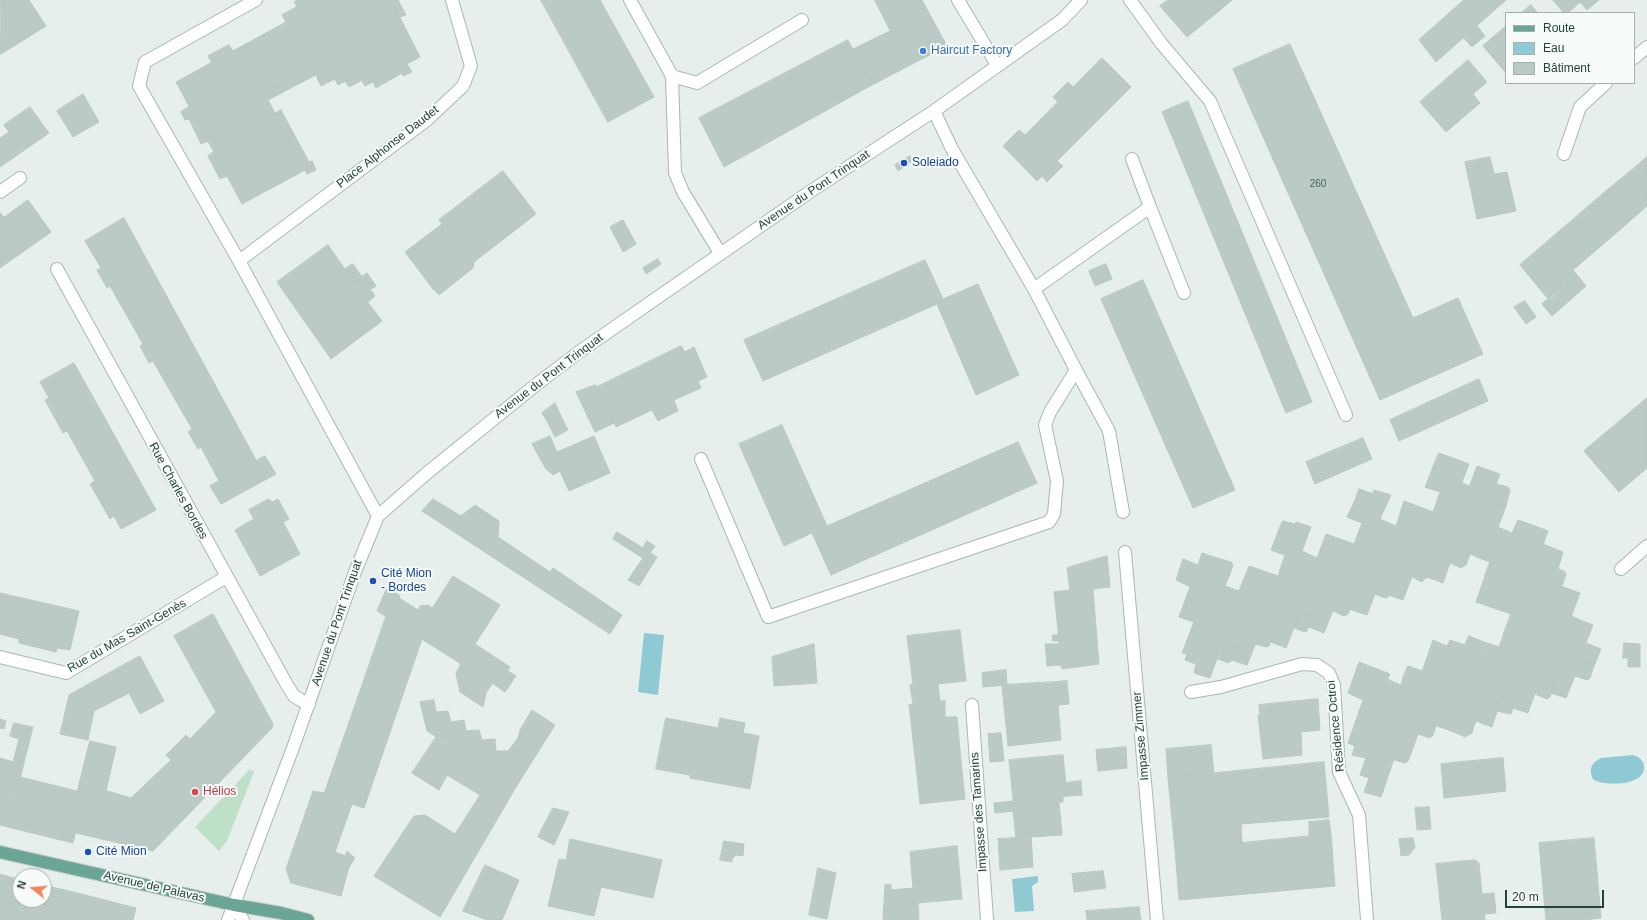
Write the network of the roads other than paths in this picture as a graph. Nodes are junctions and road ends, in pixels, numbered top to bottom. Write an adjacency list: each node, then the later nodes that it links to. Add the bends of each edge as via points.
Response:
1 (256, 0): 20 (street, via 145,62 139,86)
2 (452, 0): 20 (street, Place Alphonse Daudet, via 471,66 463,86 427,120)
3 (630, 0): 11 (street)
4 (958, 0): 10 (street)
5 (1081, 0): 10 (street, Avenue du Pont Trinquat, via 1062,20)
6 (1130, 0): 25 (street, via 1210,101)
7 (802, 20): 11 (street, via 697,83)
8 (1647, 47): 9 (street)
9 (1635, 57)
10 (997, 65): 13 (street, Avenue du Pont Trinquat)
11 (672, 76): 19 (street, via 675,173 683,192)
12 (1605, 84): 14 (street, via 1580,107)
13 (934, 111): 19 (street, Avenue du Pont Trinquat); 22 (street, via 952,149)
14 (1564, 154)
15 (1132, 159): 18 (street)
16 (20, 178): 17 (street)
17 (0, 192)
18 (1150, 207): 22 (street); 23 (street)
19 (720, 253): 28 (street, Avenue du Pont Trinquat, via 537,384)
20 (240, 260): 28 (street)
21 (57, 269): 32 (street, Rue Charles Bordes)
22 (1034, 289): 24 (street)
23 (1184, 293)
24 (1076, 370): 26 (street, via 1050,412 1045,425 1057,481 1054,514 1049,522 768,617); 27 (street, via 1109,431)
25 (1346, 415)
26 (701, 460)
27 (1123, 512)
28 (378, 516): 35 (street, Avenue du Pont Trinquat, via 354,572)
29 (1647, 546): 31 (street)
30 (1125, 552): 43 (street, Impasse Zimmer)
31 (1621, 569)
32 (226, 577): 33 (street, Rue du Mas Saint-Genès, via 66,673); 35 (street, Rue Charles Bordes, via 294,696)
33 (0, 657)
34 (1191, 692): 44 (street, Résidence Octroi, via 1221,687 1302,664 1317,665 1329,673 1334,685 1339,772 1359,815)
35 (309, 705): 38 (street, Avenue du Pont Trinquat)
36 (972, 705): 42 (street, Impasse des Tamarins)
37 (0, 852): 38 (main road, Avenue de Palavas)
38 (234, 905): 39 (street, Avenue du Pont Trinquat); 40 (street); 41 (main road, Avenue de Palavas)
39 (228, 920)
40 (243, 920)
41 (308, 920)
42 (987, 920)
43 (1157, 920)
44 (1367, 920)

